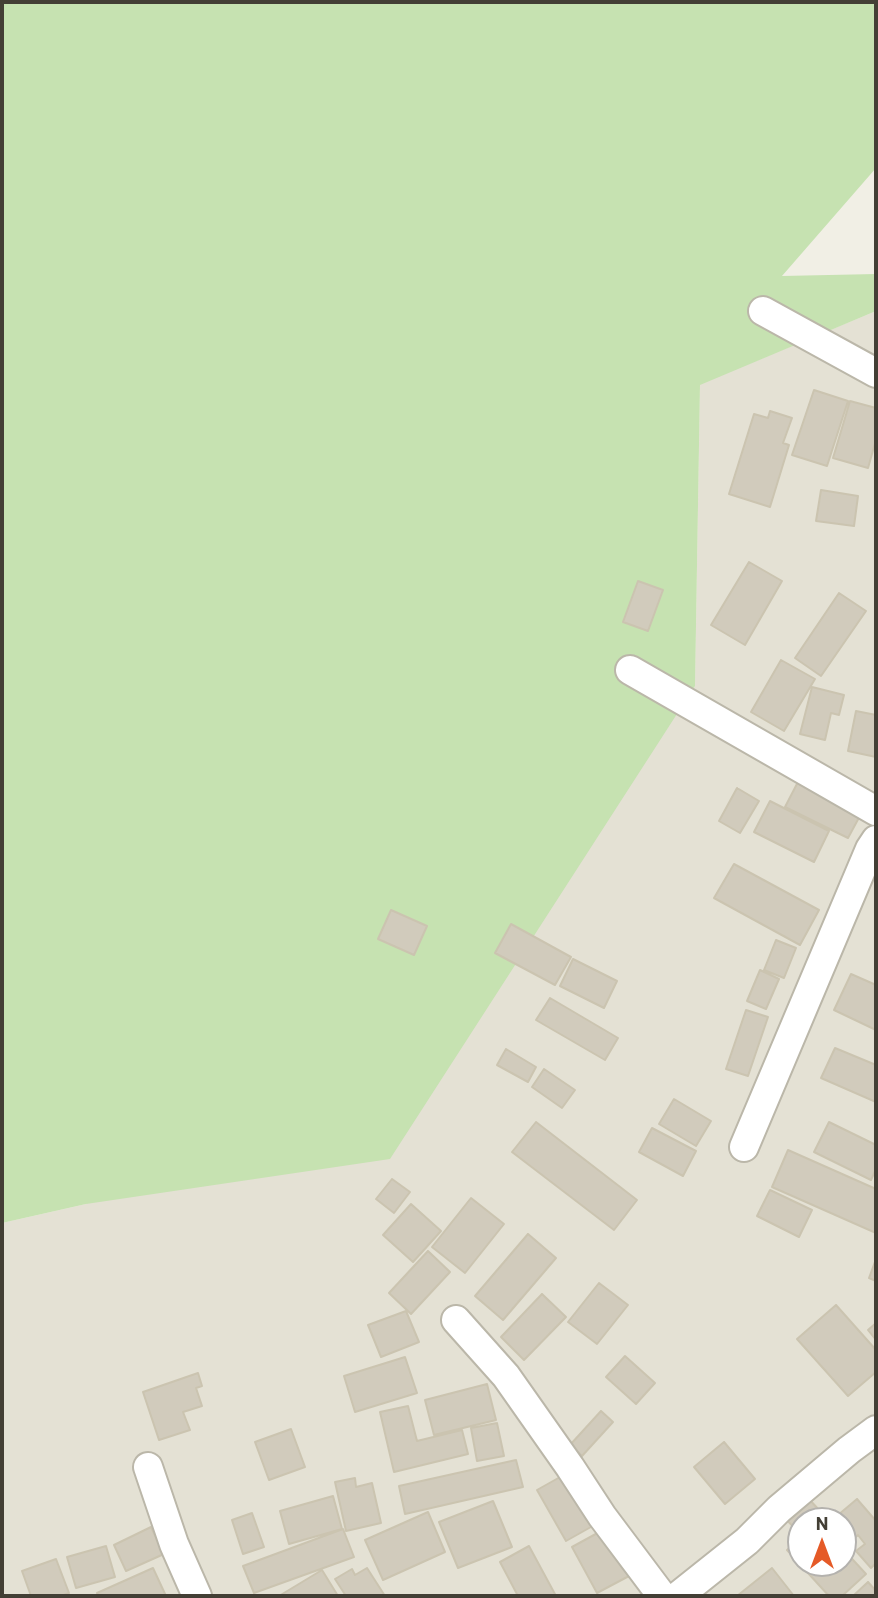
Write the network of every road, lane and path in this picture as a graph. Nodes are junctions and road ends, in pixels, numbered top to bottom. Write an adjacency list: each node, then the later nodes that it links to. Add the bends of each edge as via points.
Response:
1 (763, 311): 2 (street)
2 (876, 373)
3 (629, 670): 4 (street)
4 (876, 811)
5 (876, 840): 6 (street)
6 (744, 1147)
7 (456, 1320): 11 (street, via 506,1376)
8 (876, 1430): 12 (street)
9 (148, 1467): 10 (street)
10 (197, 1596)
11 (662, 1596)
12 (678, 1596)

